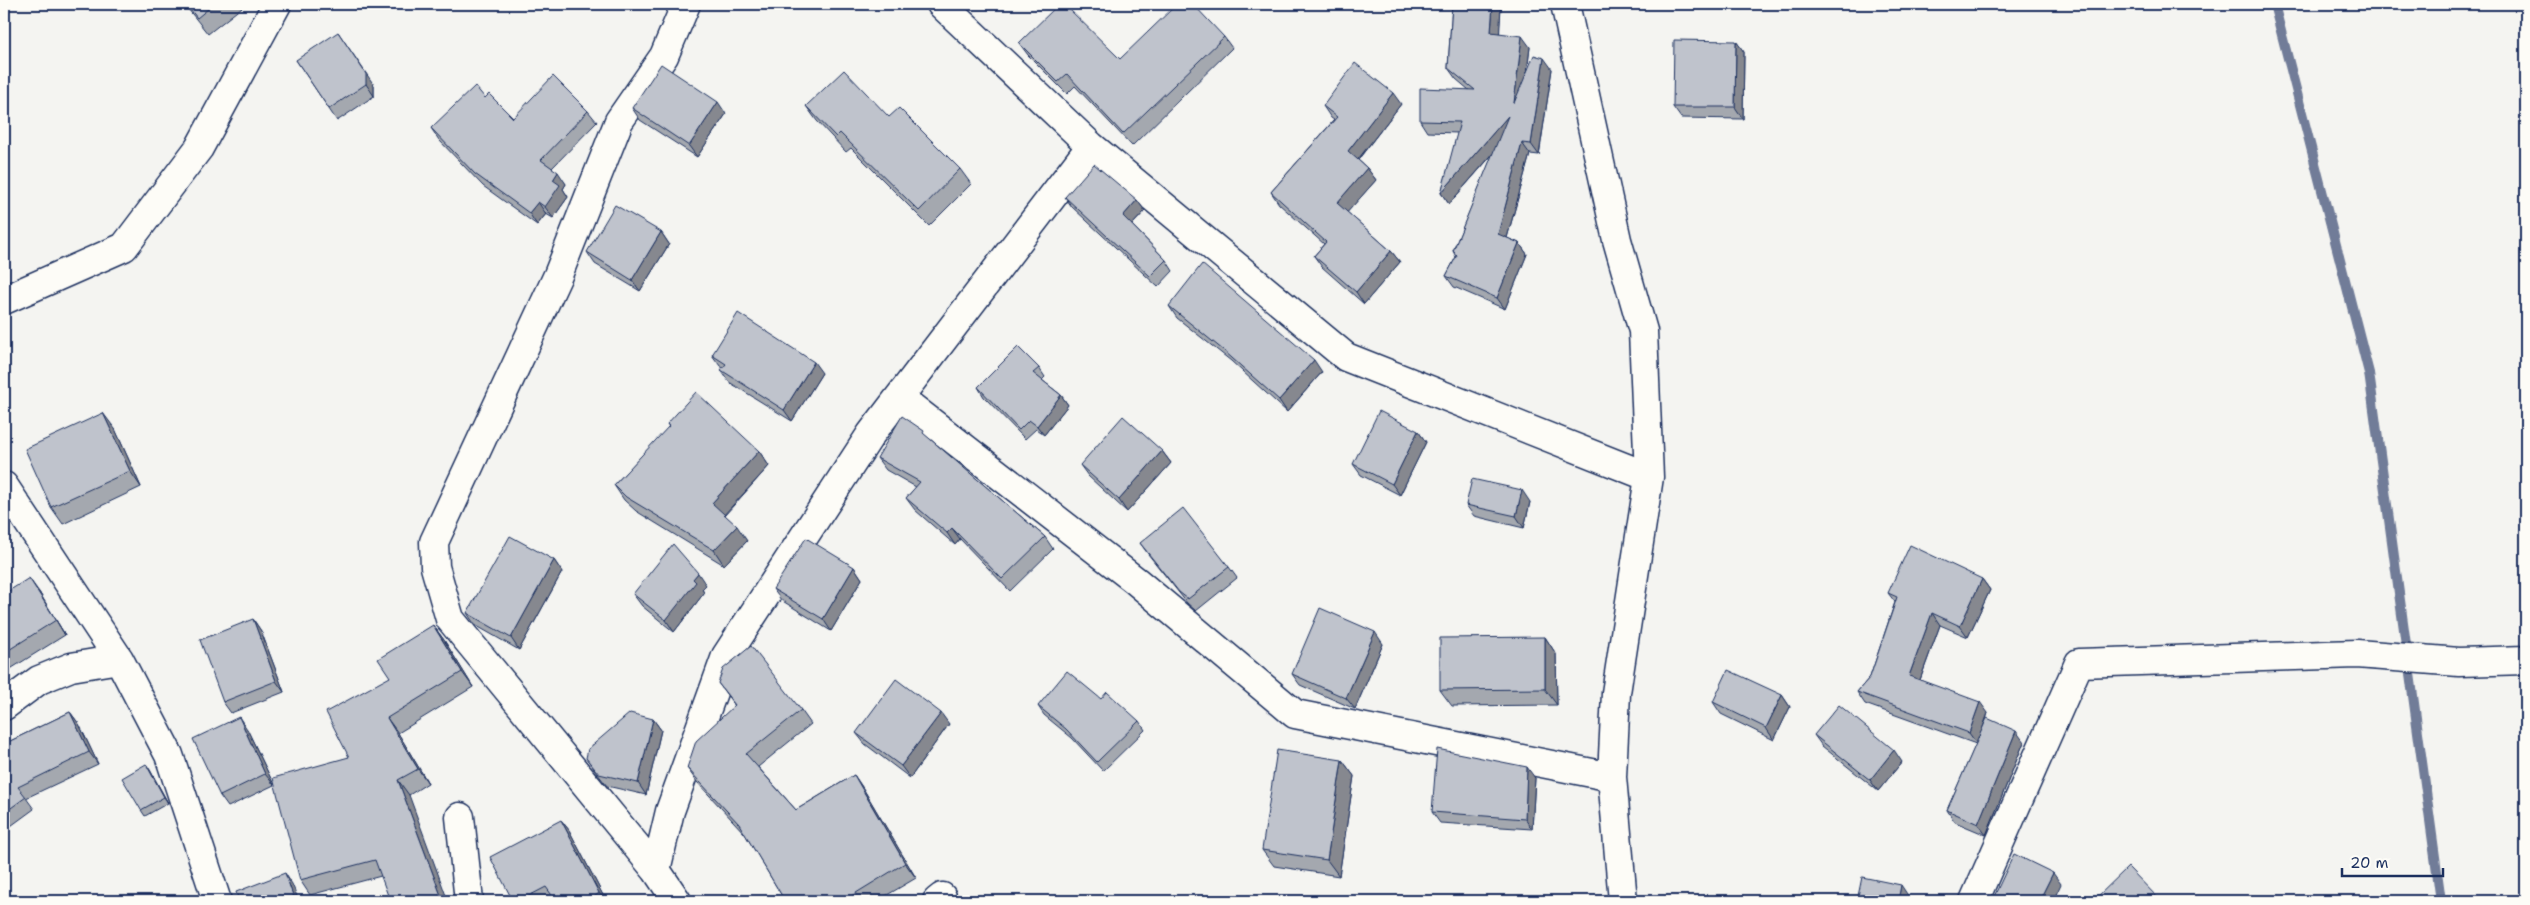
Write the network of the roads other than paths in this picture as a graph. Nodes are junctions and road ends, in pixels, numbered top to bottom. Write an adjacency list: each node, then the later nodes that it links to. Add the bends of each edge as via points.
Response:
1 (277, 4): 6 (street, via 199,148 124,247)
2 (686, 4): 15 (street, via 664,56 619,121 558,275 434,542 435,567 450,619)
3 (941, 4): 5 (street)
4 (1566, 4): 8 (street, via 1617,240 1642,331)
5 (1091, 146): 7 (street); 8 (street, via 1346,357)
6 (4, 300)
7 (900, 398): 13 (street, via 1136,581 1295,714); 15 (street, via 871,434 726,656 670,811)
8 (1649, 476): 13 (street, via 1616,693)
9 (4, 486): 10 (street)
10 (120, 659): 12 (street, via 71,667 39,680); 16 (street, via 169,755)
11 (2526, 660): 20 (street, via 2460,662 2357,654 2079,663)
12 (4, 706)
13 (1612, 778): 19 (street)
14 (460, 816): 17 (street)
15 (656, 870): 18 (street)
16 (218, 901)
17 (469, 901)
18 (677, 901)
19 (1624, 901)
20 (1974, 901)

